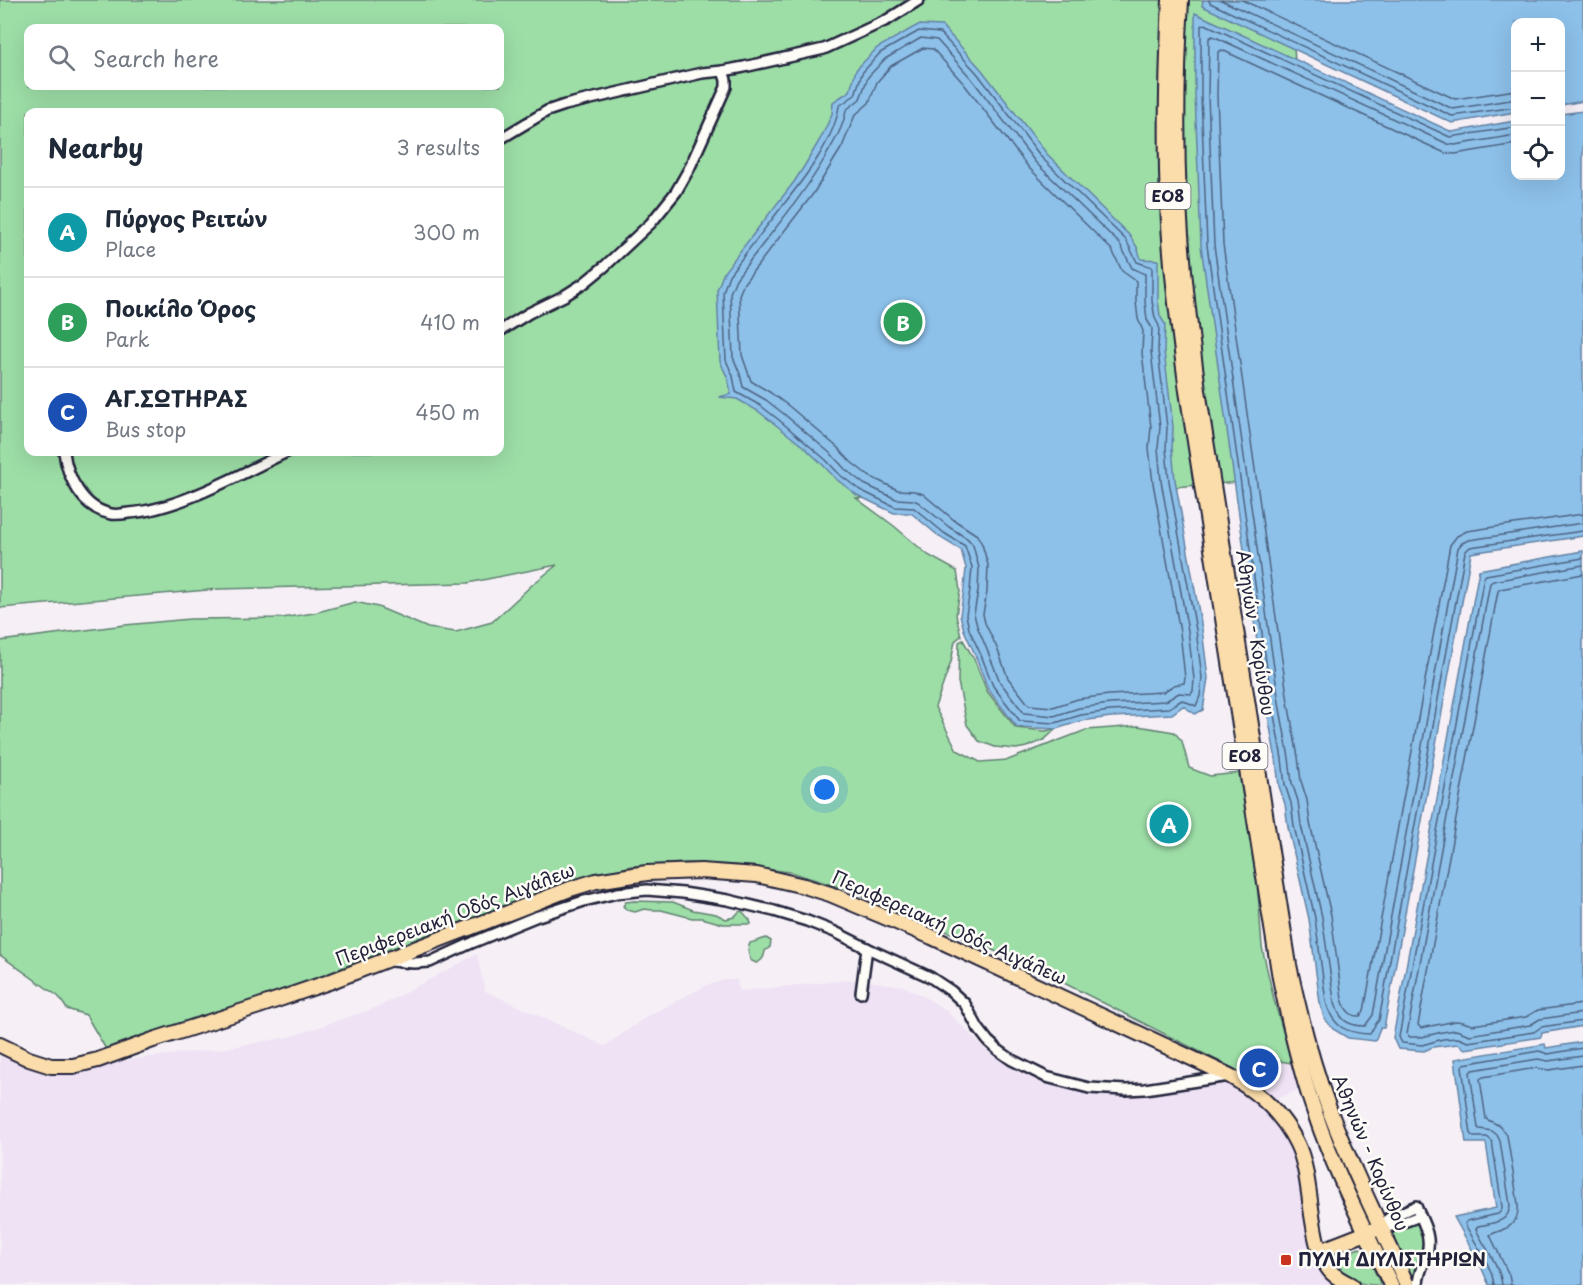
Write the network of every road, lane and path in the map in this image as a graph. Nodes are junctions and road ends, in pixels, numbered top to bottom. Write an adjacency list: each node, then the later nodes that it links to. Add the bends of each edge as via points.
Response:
1 (919, 0): 4 (street, via 887,20 824,49)
2 (1170, 0): 16 (highway, Αθηνών - Κορίνθου / ΕΟ8, via 1167,156 1172,258 1189,403 1288,1020 1316,1118)
3 (1181, 0): 15 (highway, Αθηνών - Κορίνθου / ΕΟ8, via 1179,202 1189,320 1288,965 1328,1107)
4 (723, 71): 5 (street, via 565,105); 6 (street, via 726,87 701,146 676,192 651,223 584,284)
5 (504, 137)
6 (504, 329)
7 (64, 456): 8 (street, via 82,496 99,510 112,514 139,513 178,502)
8 (278, 456)
9 (867, 948): 10 (street, via 835,932 774,911 728,900 647,890 617,893 535,917 430,962); 11 (street); 13 (street, via 951,991 988,1041 1046,1077 1089,1088 1126,1090)
10 (384, 960): 12 (highway, Περιφερειακή Οδός Αιγάλεω, via 259,1006 73,1066 51,1066); 13 (highway, Περιφερειακή Οδός Αιγάλεω, via 596,881 675,871 757,875 822,892 895,921)
11 (861, 993)
12 (0, 1045)
13 (1230, 1076): 17 (highway, Περιφερειακή Οδός Αιγάλεω, via 1264,1099 1297,1144 1305,1166)
14 (1420, 1216): 15 (street); 15 (street, via 1416,1206 1389,1218); 21 (street, via 1429,1241)
15 (1381, 1227): 16 (highway); 20 (highway, Αθηνών - Κορίνθου / ΕΟ8)
16 (1366, 1234): 17 (highway); 19 (highway, Αθηνών - Κορίνθου / ΕΟ8)
17 (1320, 1251): 18 (highway, via 1332,1273)
18 (1352, 1285)
19 (1391, 1285)
20 (1407, 1285)
21 (1418, 1285)

